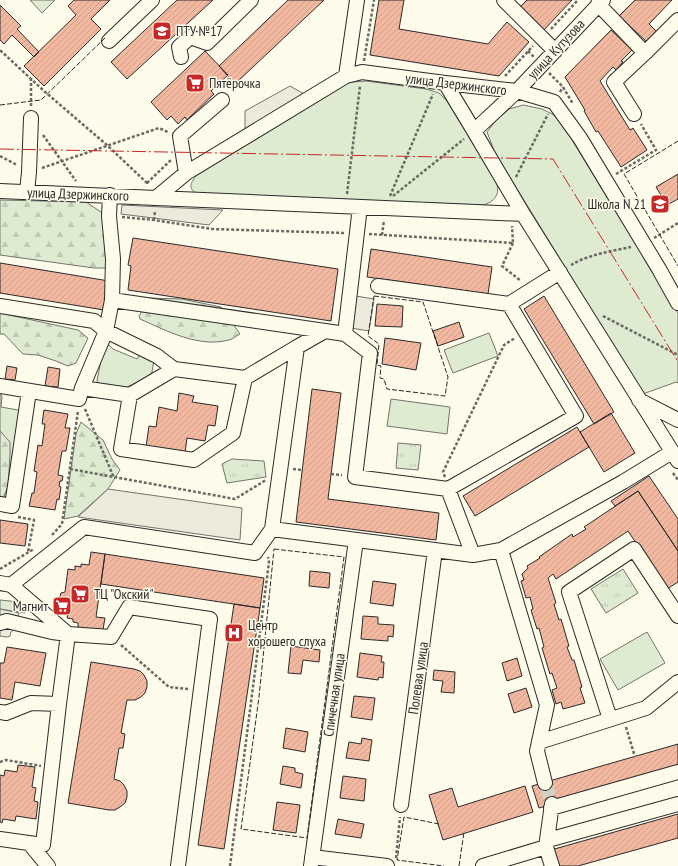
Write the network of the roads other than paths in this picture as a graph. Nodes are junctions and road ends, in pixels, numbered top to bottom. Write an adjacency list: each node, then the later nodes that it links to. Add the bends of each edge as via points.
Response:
1 (152, 0): 7 (street)
2 (251, 0): 10 (street, via 207,43 190,37 179,47)
3 (357, 0): 11 (street)
4 (504, 0): 8 (street)
5 (600, 2): 8 (street, улица Кутузова); 9 (street)
6 (678, 20): 9 (street)
7 (109, 41)
8 (555, 51): 13 (street, улица Кутузова)
9 (645, 53): 15 (street, via 614,82)
10 (181, 57)
11 (346, 76): 12 (street, улица Дзержинского, via 362,72); 18 (street, улица Дзержинского)
12 (441, 83): 13 (street, улица Дзержинского); 17 (street)
13 (517, 91): 17 (street, улица Кутузова); 28 (street, улица Дзержинского, via 554,102 580,138)
14 (222, 100): 18 (street, via 181,142)
15 (634, 114)
16 (31, 118): 20 (street)
17 (474, 131): 24 (street)
18 (186, 173): 22 (street, улица Дзержинского)
19 (0, 191): 20 (street, улица Дзержинского)
20 (27, 192): 21 (street, улица Дзержинского)
21 (110, 195): 22 (street, улица Дзержинского); 27 (street)
22 (156, 198): 23 (street, улица Дзержинского)
23 (353, 207): 24 (street, улица Дзержинского); 33 (street)
24 (524, 214): 25 (street)
25 (560, 272): 29 (street); 41 (street)
26 (378, 286): 29 (street)
27 (112, 300): 31 (street); 32 (street)
28 (678, 303)
29 (509, 304): 44 (street, via 576,416)
30 (0, 306): 31 (street, via 94,321)
31 (106, 331): 35 (street, via 157,356); 40 (street)
32 (325, 331): 33 (street); 34 (street)
33 (345, 334): 44 (street, via 370,353 355,477)
34 (297, 348): 36 (street); 46 (street)
35 (174, 369): 36 (street); 39 (street)
36 (245, 378): 39 (street, via 233,433 194,460 121,449)
37 (0, 386): 38 (street)
38 (29, 391): 40 (street); 45 (street)
39 (130, 395): 40 (street)
40 (80, 398)
41 (639, 400): 42 (street); 43 (street)
42 (678, 420)
43 (675, 457): 49 (street, via 623,482)
44 (448, 489): 50 (street)
45 (6, 505)
46 (272, 529): 47 (street); 51 (street, via 254,553 84,527)
47 (356, 540): 48 (street); 67 (street, Спичечная улица)
48 (435, 550): 50 (street); 63 (street, Полевая улица)
49 (501, 550): 50 (street); 59 (street, via 547,704)
50 (473, 555)
51 (5, 584): 54 (street)
52 (678, 616): 58 (street, via 634,549 569,592)
53 (0, 623): 54 (street, via 8,621)
54 (68, 634): 56 (street); 70 (street, via 111,637 129,606 210,619)
55 (678, 682): 58 (street, via 646,708)
56 (59, 704): 57 (street, via 31,704 6,713); 65 (street, via 43,845)
57 (0, 712)
58 (616, 717): 59 (street)
59 (539, 742): 61 (street, via 537,751)
60 (678, 772): 66 (street, via 551,806)
61 (546, 783)
62 (678, 804): 66 (street)
63 (401, 805)
64 (0, 839): 65 (street)
65 (29, 843): 69 (street)
66 (547, 843): 71 (street); 72 (street)
67 (312, 858): 68 (street)
68 (391, 862)
69 (48, 866)
70 (178, 866)
71 (483, 866)
72 (552, 866)

